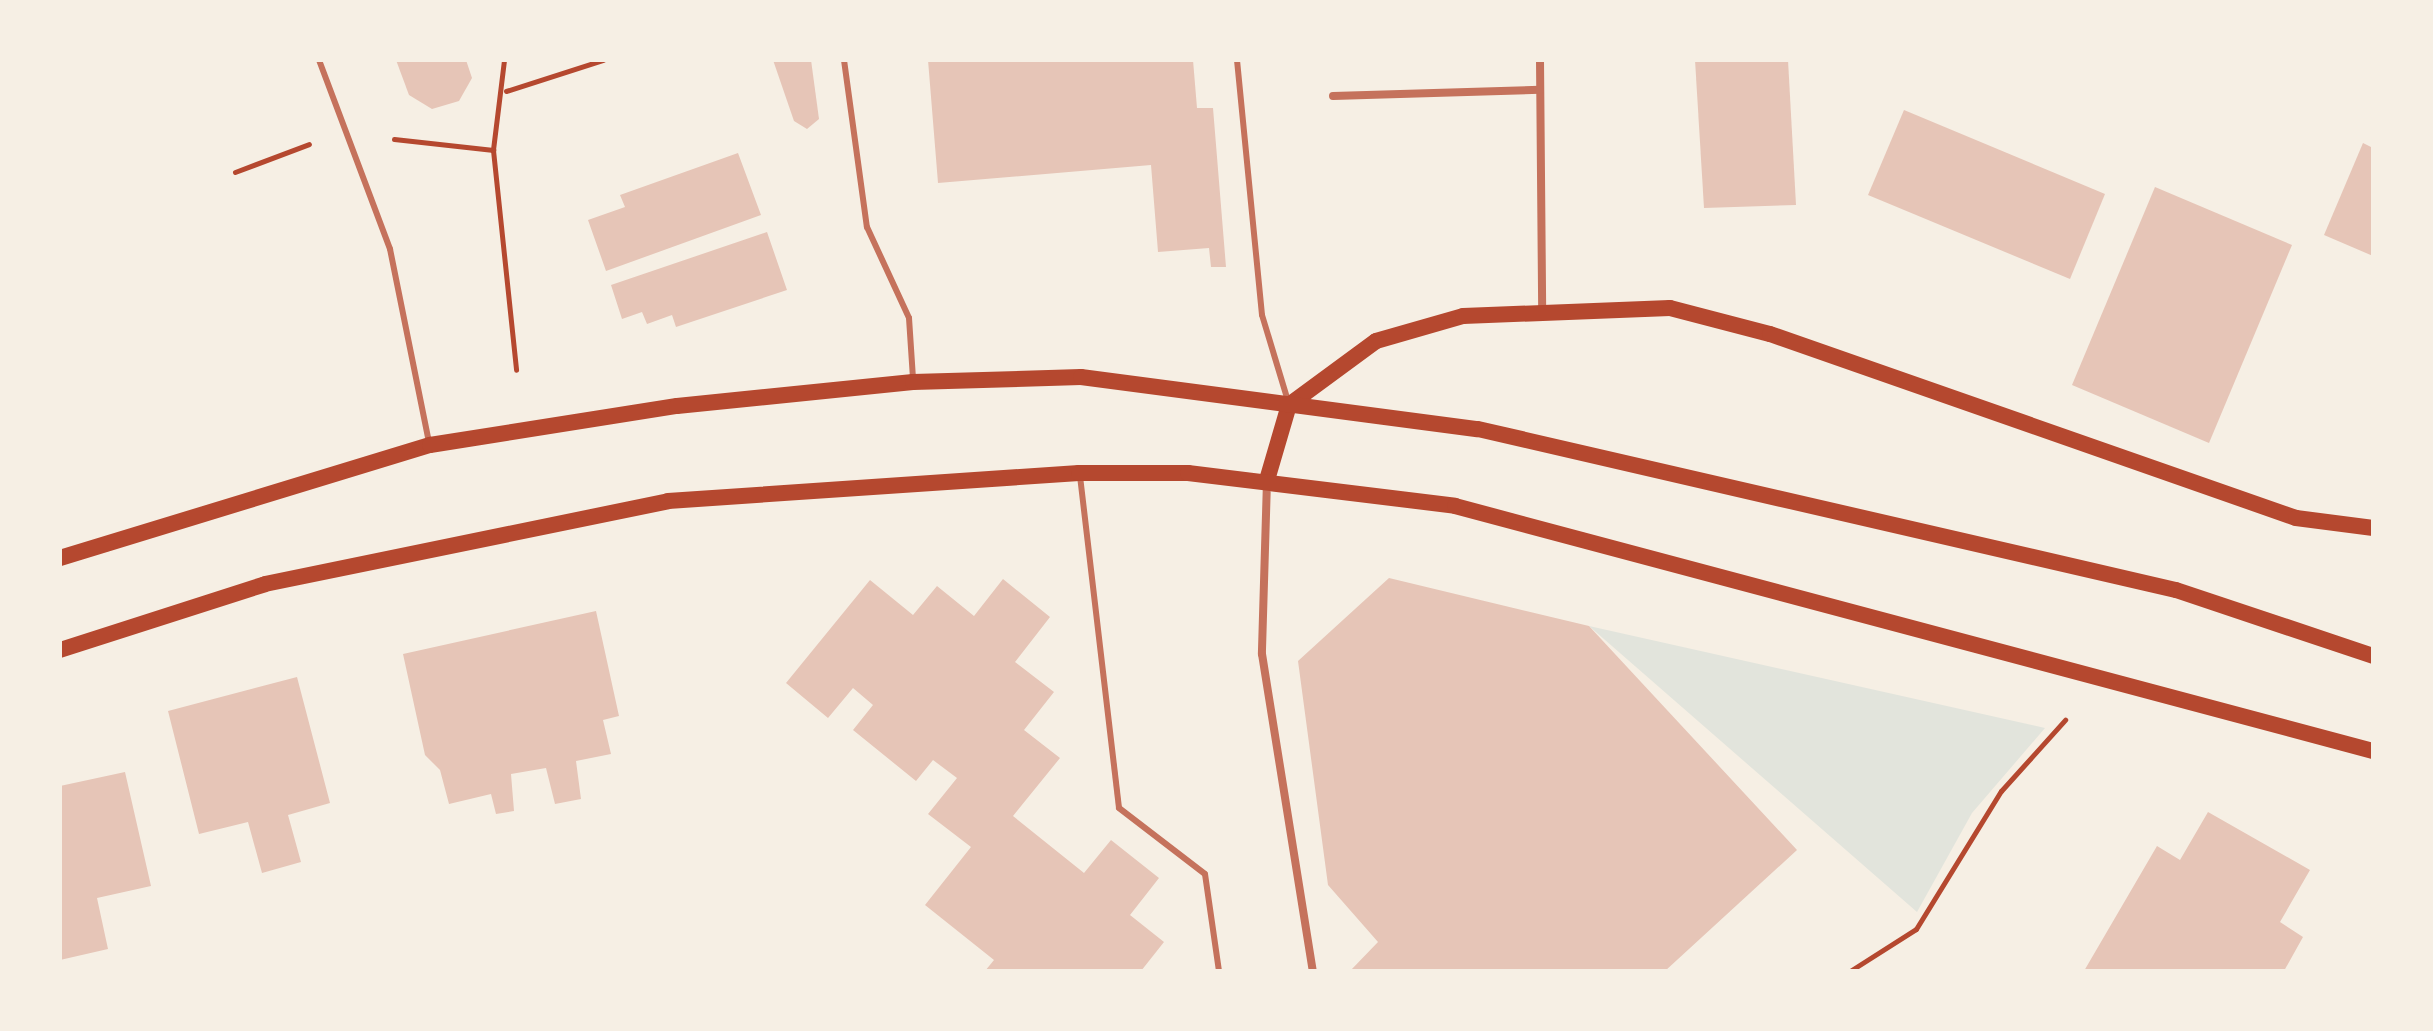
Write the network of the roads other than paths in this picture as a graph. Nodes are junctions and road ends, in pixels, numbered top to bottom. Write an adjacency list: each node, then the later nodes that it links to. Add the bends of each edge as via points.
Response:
1 (319, 60): 10 (lane, via 390,249)
2 (844, 60): 8 (lane, via 867,227 909,318)
3 (1237, 60): 9 (lane, via 1262,315)
4 (1540, 60): 5 (street)
5 (1540, 90): 6 (street); 7 (street)
6 (1333, 96)
7 (1542, 312): 9 (main road, via 1463,316 1376,341); 13 (main road, via 1670,308 1770,334 2296,518)
8 (913, 382): 9 (main road, via 1081,377); 10 (main road, via 677,406)
9 (1289, 405): 12 (main road); 16 (main road, via 1478,429 2114,576)
10 (430, 445): 14 (main road)
11 (1079, 473): 12 (main road); 15 (main road, via 668,501 265,584); 18 (lane, via 1119,808 1205,874)
12 (1267, 480): 17 (main road, via 1455,506); 19 (street, via 1262,654)
13 (2373, 528)
14 (60, 558)
15 (60, 650)
16 (2373, 656)
17 (2373, 751)
18 (1219, 971)
19 (1313, 971)

